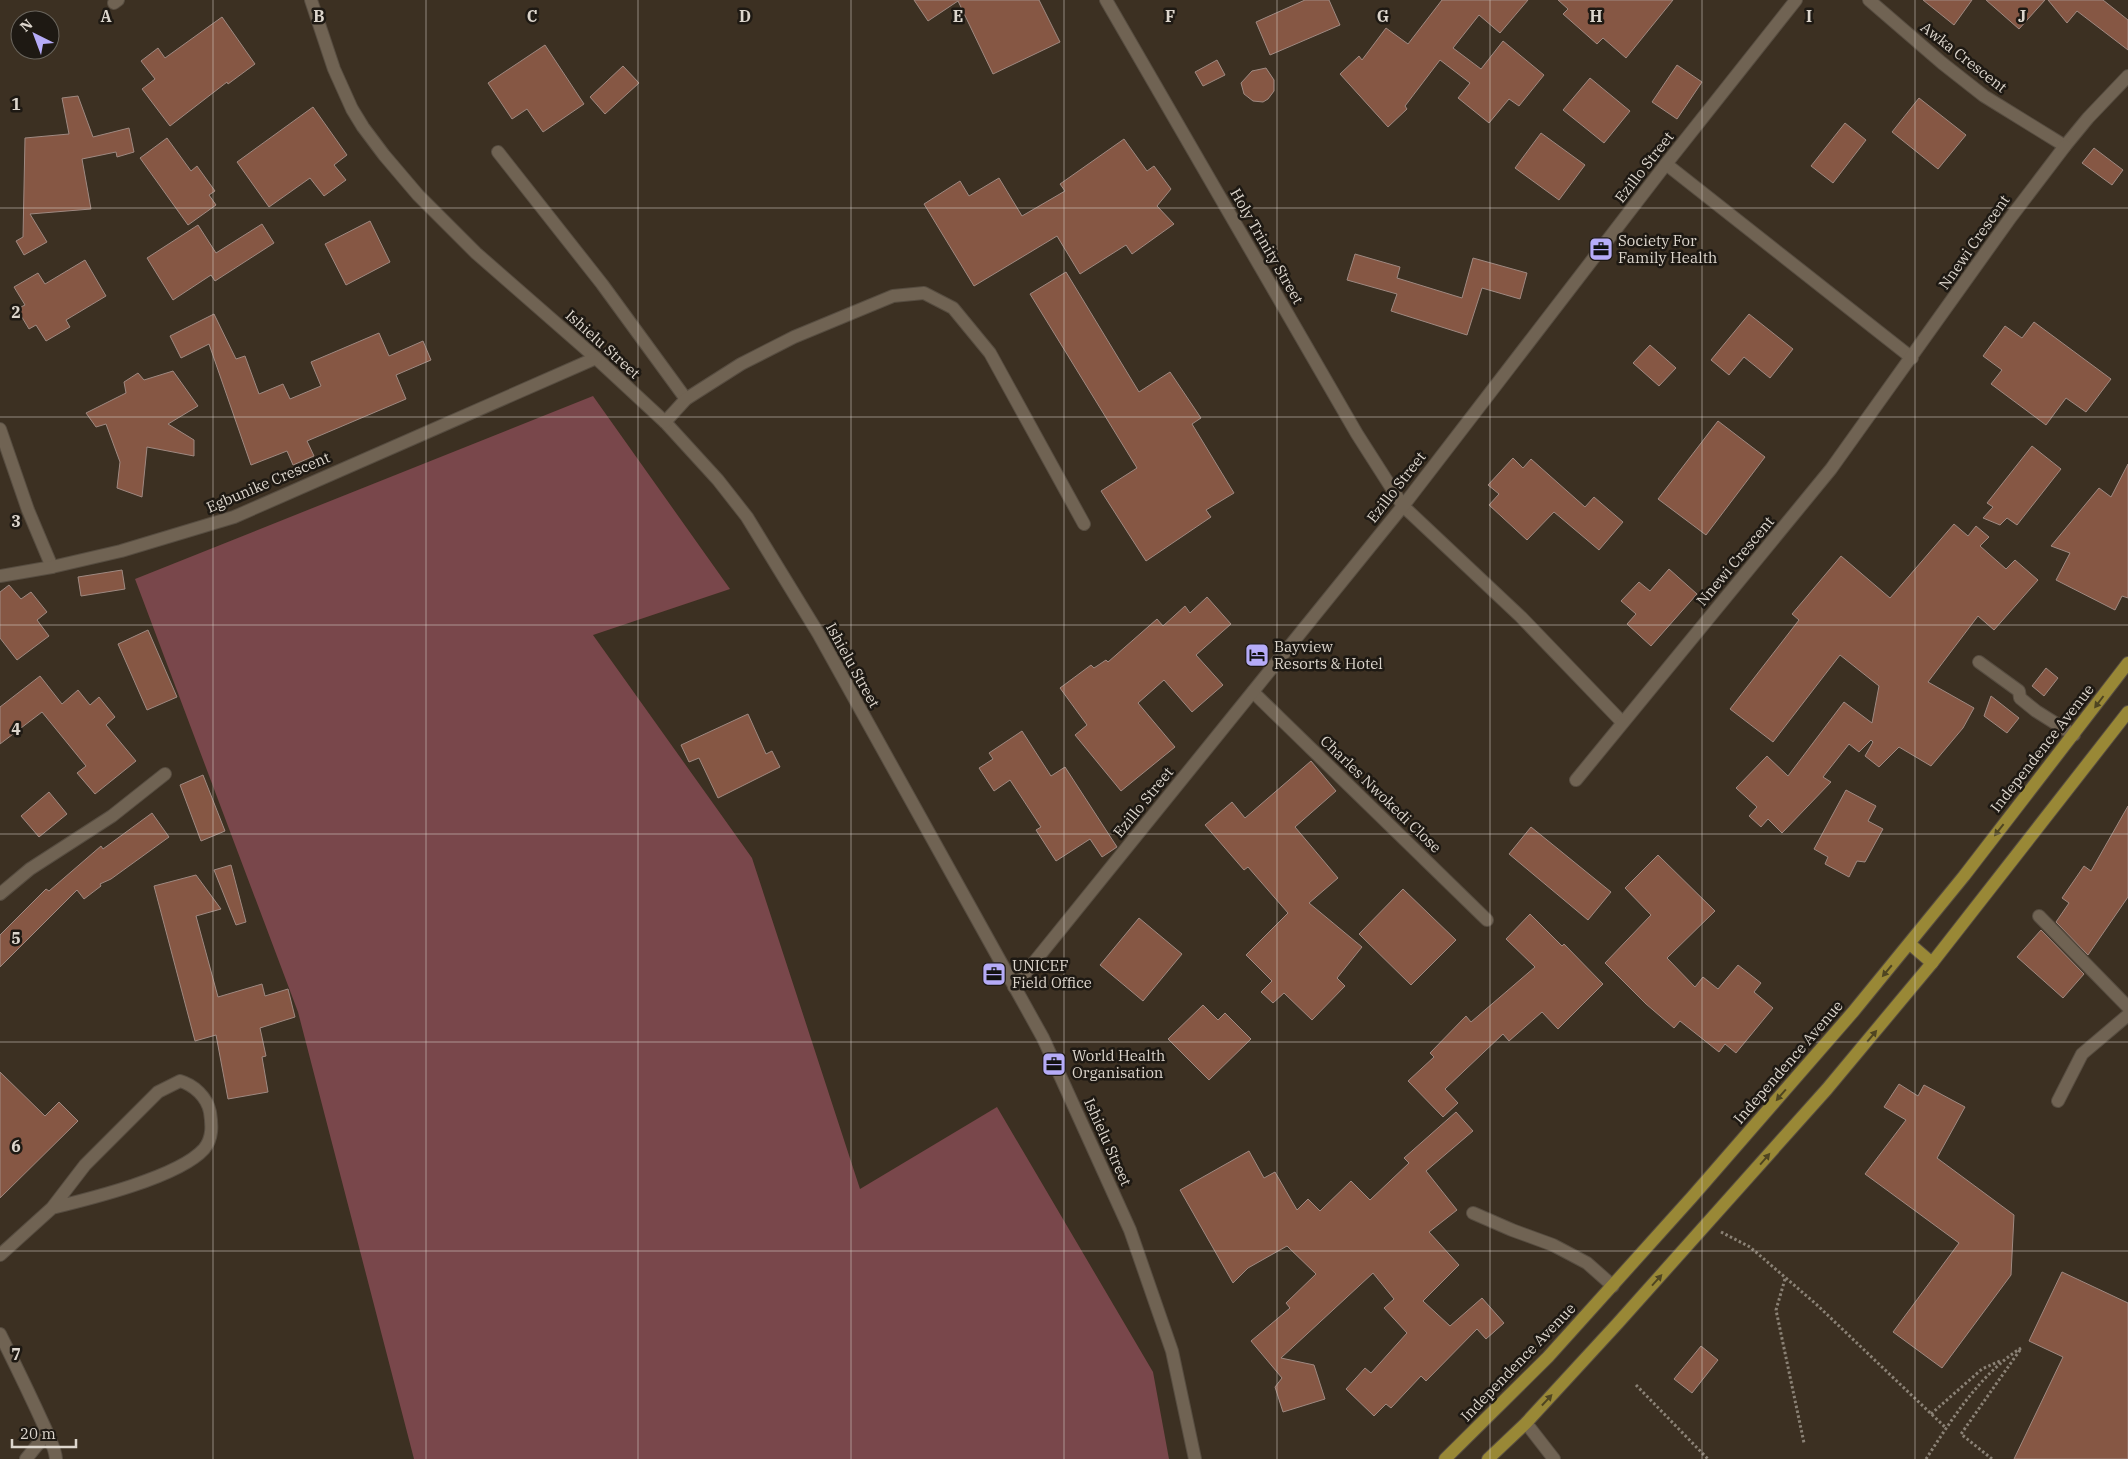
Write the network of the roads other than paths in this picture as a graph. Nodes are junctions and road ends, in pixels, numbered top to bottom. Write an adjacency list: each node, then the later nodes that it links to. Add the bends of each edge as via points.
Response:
1 (311, 0): 9 (street, Ishielu Street, via 334,69 352,109 384,155 418,195 476,253)
2 (1106, 0): 14 (street, Holy Trinity Street, via 1352,426)
3 (1796, 0): 8 (street, Ezillo Street)
4 (1869, 0): 6 (street, Awka Crescent, via 1984,96)
5 (2128, 76): 6 (street)
6 (2065, 146): 10 (street, Nnewi Crescent)
7 (498, 152): 11 (street, via 602,284)
8 (1666, 164): 10 (street); 14 (street, Ezillo Street)
9 (596, 358): 12 (street, Ishielu Street); 16 (street, Egbunike Crescent, via 234,517 122,552)
10 (1912, 358): 22 (street, Nnewi Crescent, via 1831,469)
11 (686, 399): 12 (street); 15 (street, via 740,364 794,336 893,296 924,293 953,308 990,353)
12 (665, 422): 31 (street, Ishielu Street, via 718,480 780,570 922,817)
13 (0, 429): 16 (street)
14 (1403, 506): 20 (street, Ezillo Street); 22 (street, Holy Trinity Street, via 1521,617)
15 (1084, 524)
16 (52, 567): 17 (street, Egbunike Crescent)
17 (0, 576)
18 (1980, 662): 23 (street, via 2019,691 2020,698 2036,711)
19 (2128, 663): 23 (main road, Independence Avenue, one-way to 23)
20 (1253, 692): 28 (street, Charles Nwokedi Close); 31 (street, Ezillo Street)
21 (2128, 712): 30 (main road)
22 (1622, 722): 25 (street, Nnewi Crescent)
23 (2074, 735): 29 (main road, Independence Avenue, one-way to 29)
24 (165, 774): 26 (street, via 112,816 30,869)
25 (1576, 780)
26 (0, 894)
27 (2039, 916): 32 (street)
28 (1487, 920)
29 (1910, 944): 30 (main road); 38 (main road, Independence Avenue, one-way to 38)
30 (1932, 963): 40 (main road, one-way to 30, via 1707,1225)
31 (1014, 988): 44 (street, Ishielu Street, via 1043,1038 1130,1230 1172,1351)
32 (2128, 1007)
33 (2128, 1015): 34 (street, via 2082,1054)
34 (2058, 1101)
35 (52, 1208): 35 (street, via 86,1166 158,1092 180,1081 201,1094 209,1108 212,1125 205,1148 190,1160 148,1180); 37 (street)
36 (1473, 1213): 38 (street, via 1553,1245 1587,1263)
37 (0, 1254)
38 (1613, 1286): 45 (main road, Independence Avenue, via 1548,1357)
39 (0, 1334): 41 (street, via 32,1395)
40 (1526, 1423): 46 (main road); 47 (street)
41 (47, 1433): 42 (street); 43 (street, via 55,1446)
42 (26, 1459)
43 (56, 1459)
44 (1195, 1459)
45 (1446, 1459)
46 (1488, 1459)
47 (1554, 1459)

